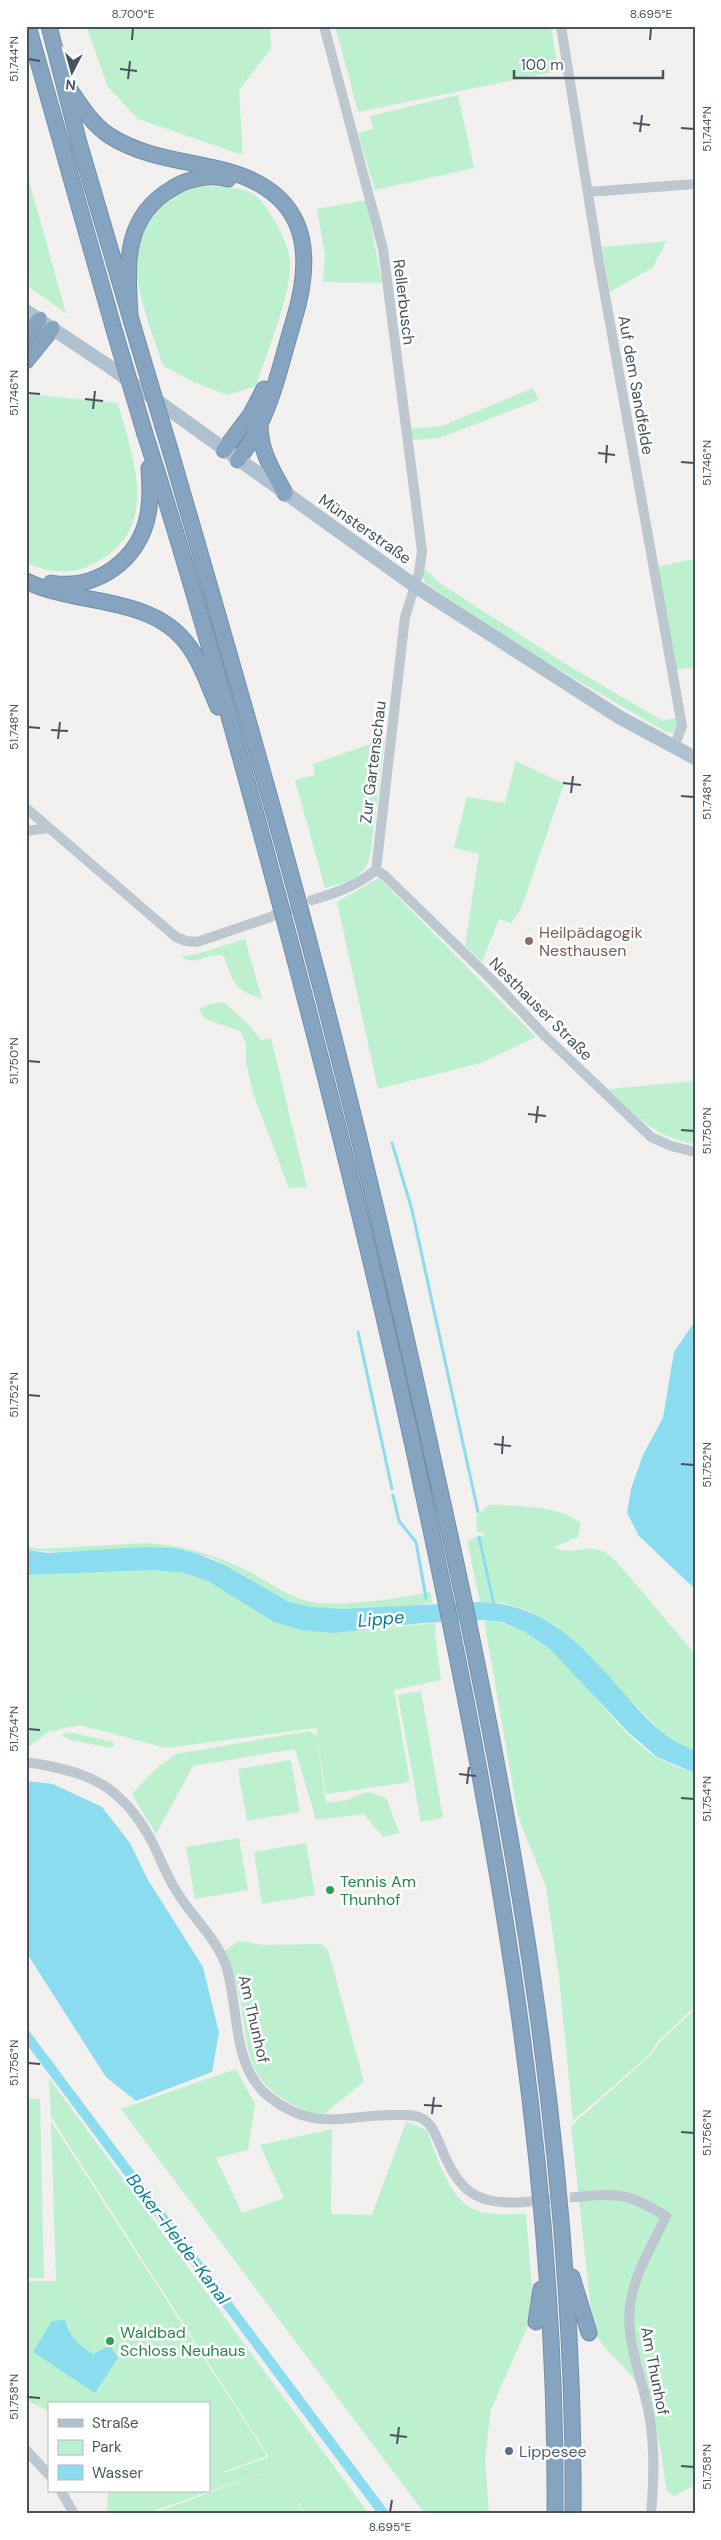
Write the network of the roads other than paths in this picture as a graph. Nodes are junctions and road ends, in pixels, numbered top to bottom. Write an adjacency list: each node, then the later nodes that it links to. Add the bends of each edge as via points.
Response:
1 (28, 26): 15 (highway, bridge)
2 (49, 26): 5 (highway)
3 (324, 26): 21 (street, Rellerbusch, via 383,249 422,551)
4 (561, 26): 7 (street, Auf dem Sandfelde)
5 (64, 81): 9 (highway, via 84,161); 14 (highway, via 97,126 111,136 129,147 156,156 221,169 253,180 286,206 298,225 305,250 305,276)
6 (695, 184): 7 (street)
7 (588, 192): 22 (street, Auf dem Sandfelde, via 682,726)
8 (26, 310): 10 (main road, Münsterstraße)
9 (130, 314): 16 (highway, via 128,267 131,242 144,212 157,197 178,184 199,177 222,177 250,185 281,210 298,251 299,275 293,303 269,381 252,414); 35 (highway, bridge, via 309,940 381,1226 451,1537 519,1891 545,2078)
10 (39, 320): 11 (main road, Münsterstraße); 12 (highway)
11 (52, 329): 13 (highway); 16 (main road, Münsterstraße)
12 (26, 337)
13 (26, 361)
14 (260, 425): 17 (highway); 18 (highway, via 264,455)
15 (146, 439): 19 (highway, via 148,516 141,539 130,555 104,575 83,582 64,585); 24 (highway)
16 (224, 450): 17 (main road, Münsterstraße)
17 (238, 460): 18 (main road, Münsterstraße)
18 (284, 493): 21 (main road, Münsterstraße)
19 (26, 575)
20 (26, 581): 24 (highway, via 64,594 120,604 166,623 183,638 194,654)
21 (415, 586): 22 (main road, Münsterstraße, via 559,680); 28 (street, Zur Gartenschau, via 405,617)
22 (674, 747): 23 (main road, Münsterstraße)
23 (695, 758)
24 (242, 763): 36 (highway, via 324,1068 391,1345 464,1685 502,1898 529,2089)
25 (26, 808): 26 (street)
26 (49, 828): 27 (street); 30 (street, via 176,937 186,942 197,942)
27 (26, 831)
28 (376, 870): 29 (street, via 347,889); 31 (street, Nesthauser Straße, via 653,1139)
29 (312, 900)
30 (268, 918)
31 (695, 1152)
32 (26, 1762): 34 (street, Am Thunhof, via 58,1768 100,1783 116,1793 136,1815 174,1888 227,1968 248,2068 252,2078 268,2095 290,2110 320,2120 414,2115 431,2126 448,2166 465,2189 480,2199)
33 (576, 2197): 45 (street, Am Thunhof, via 624,2195 666,2216 641,2268 629,2315 633,2349 650,2419 655,2462)
34 (525, 2202)
35 (563, 2244): 38 (highway); 44 (highway, via 569,2333)
36 (546, 2251): 37 (highway); 43 (highway, via 554,2407)
37 (536, 2322)
38 (589, 2333)
39 (26, 2450): 40 (street)
40 (48, 2474)
41 (62, 2492): 42 (street)
42 (74, 2514)
43 (555, 2514)
44 (573, 2514)
45 (651, 2514)

